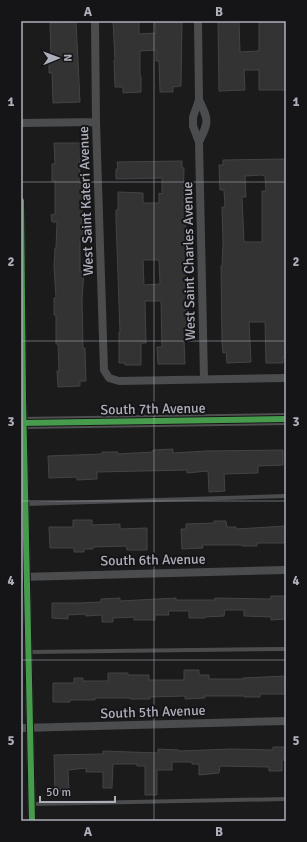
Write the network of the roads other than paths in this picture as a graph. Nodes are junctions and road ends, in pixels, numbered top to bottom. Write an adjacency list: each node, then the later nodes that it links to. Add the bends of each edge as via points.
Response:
1 (96, 21): 4 (street, West Saint Kateri Avenue)
2 (198, 21): 3 (street, West Saint Charles Avenue)
3 (199, 100): 6 (street, West Saint Charles Avenue, via 193,117 193,126); 6 (street, West Saint Charles Avenue, via 207,117 207,126)
4 (96, 122): 5 (street); 10 (street, West Saint Kateri Avenue, via 104,370 109,378 119,381)
5 (21, 123)
6 (200, 142): 10 (street, West Saint Charles Avenue)
7 (21, 201): 8 (street)
8 (22, 273): 12 (street)
9 (286, 378): 10 (street)
10 (204, 379)
11 (286, 419): 12 (main road, South 7th Avenue)
12 (22, 423): 14 (street)
13 (286, 496): 14 (lane)
14 (26, 504): 15 (street)
15 (24, 515): 17 (street)
16 (286, 570): 17 (street, South 6th Avenue)
17 (24, 577): 19 (street)
18 (286, 649): 19 (lane)
19 (28, 652): 21 (street)
20 (286, 720): 21 (street, South 5th Avenue)
21 (25, 728): 23 (street)
22 (286, 799): 23 (lane)
23 (32, 804): 24 (street)
24 (32, 821)

